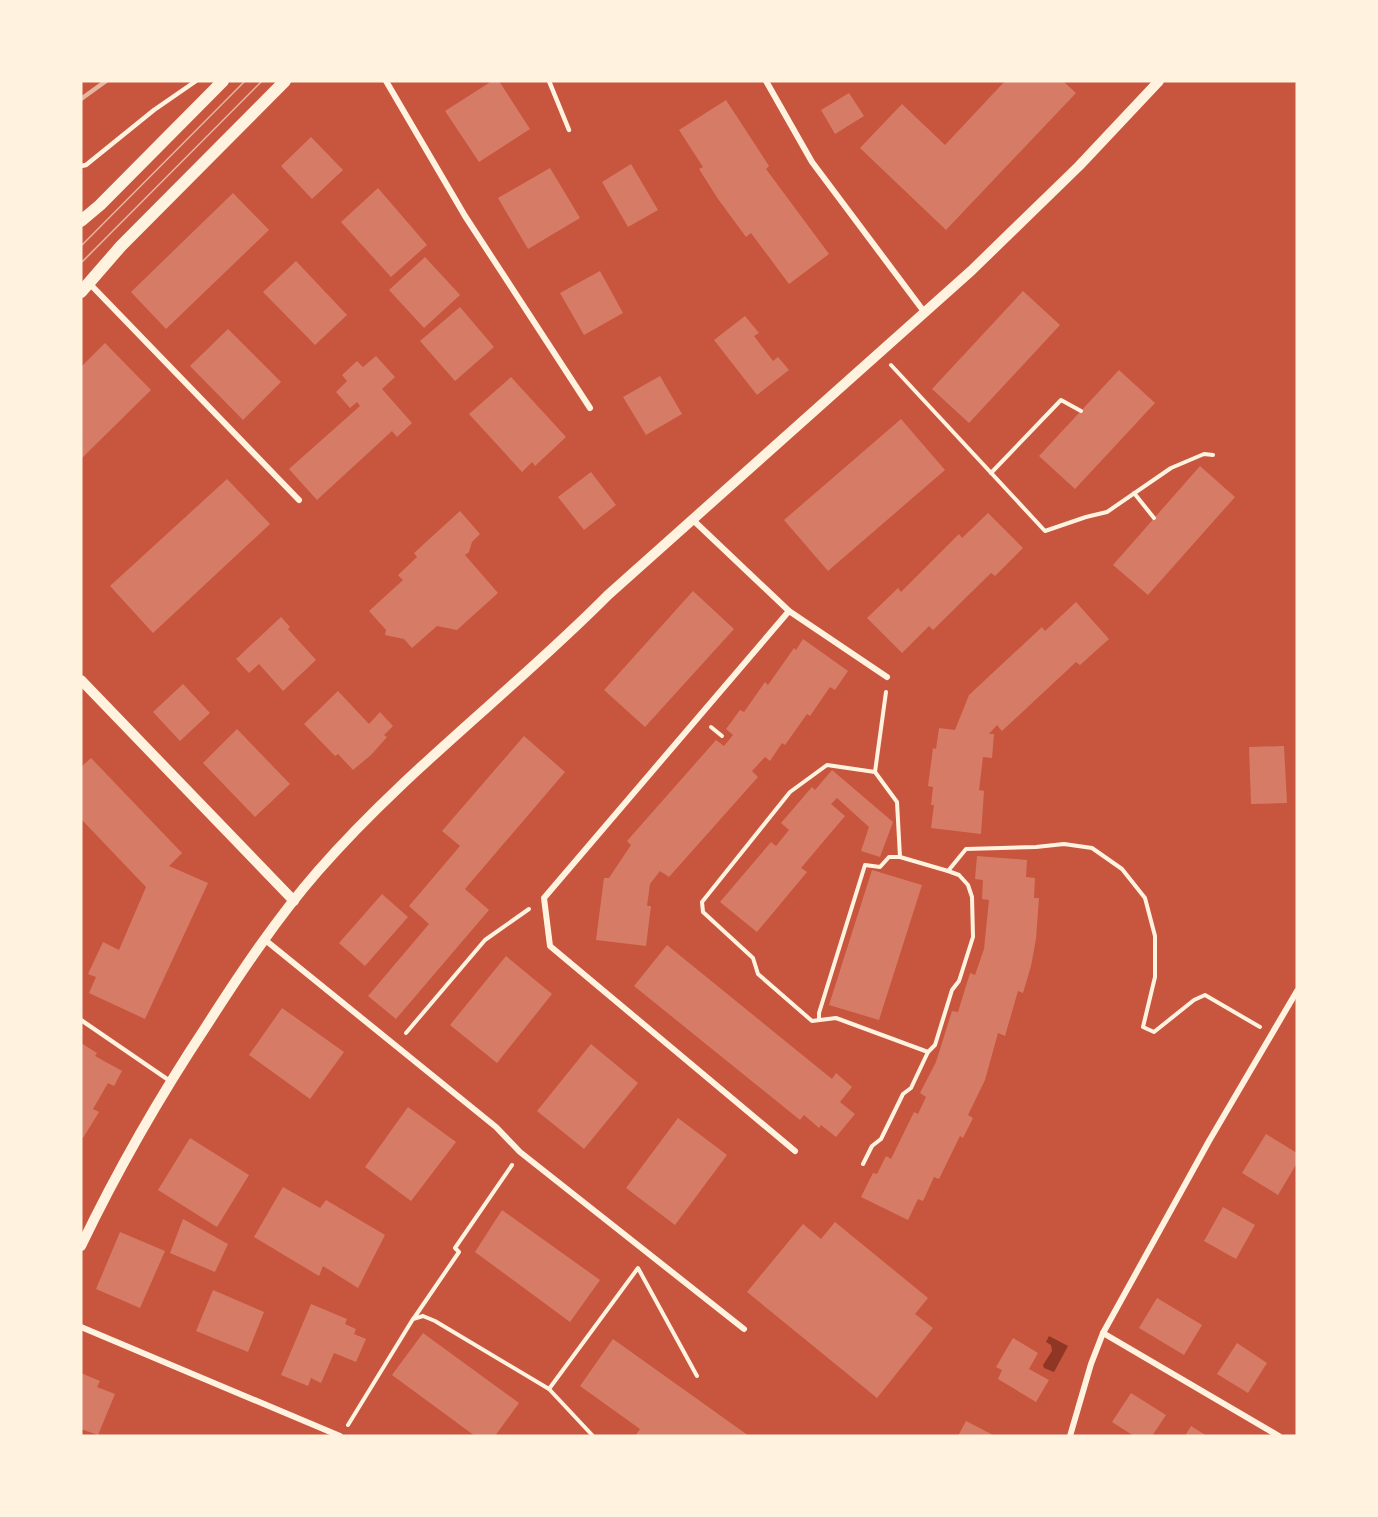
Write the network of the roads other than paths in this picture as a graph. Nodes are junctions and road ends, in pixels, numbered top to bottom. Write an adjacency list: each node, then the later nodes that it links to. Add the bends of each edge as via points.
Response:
1 (196, 81): 9 (lane)
2 (223, 81): 10 (main road)
3 (285, 81): 11 (main road)
4 (386, 81): 13 (street, via 465,216)
5 (549, 81): 8 (lane)
6 (766, 81): 12 (street, via 812,162)
7 (1159, 81): 12 (street, via 1079,166)
8 (569, 130)
9 (81, 166)
10 (81, 221)
11 (85, 287): 14 (street)
12 (925, 313): 15 (street)
13 (590, 408)
14 (299, 500)
15 (693, 520): 16 (street); 19 (street, via 378,808)
16 (789, 611): 17 (street); 24 (street, via 544,898 550,946)
17 (887, 676)
18 (81, 680): 19 (street)
19 (294, 901): 20 (street)
20 (264, 939): 23 (street); 27 (street, via 496,1127 520,1152)
21 (1297, 991): 28 (street)
22 (81, 1020): 23 (lane)
23 (171, 1081): 25 (street)
24 (795, 1151)
25 (81, 1246)
26 (81, 1327): 29 (street)
27 (744, 1329)
28 (1103, 1333): 30 (street); 31 (street)
29 (340, 1436)
30 (1070, 1436)
31 (1279, 1436)

